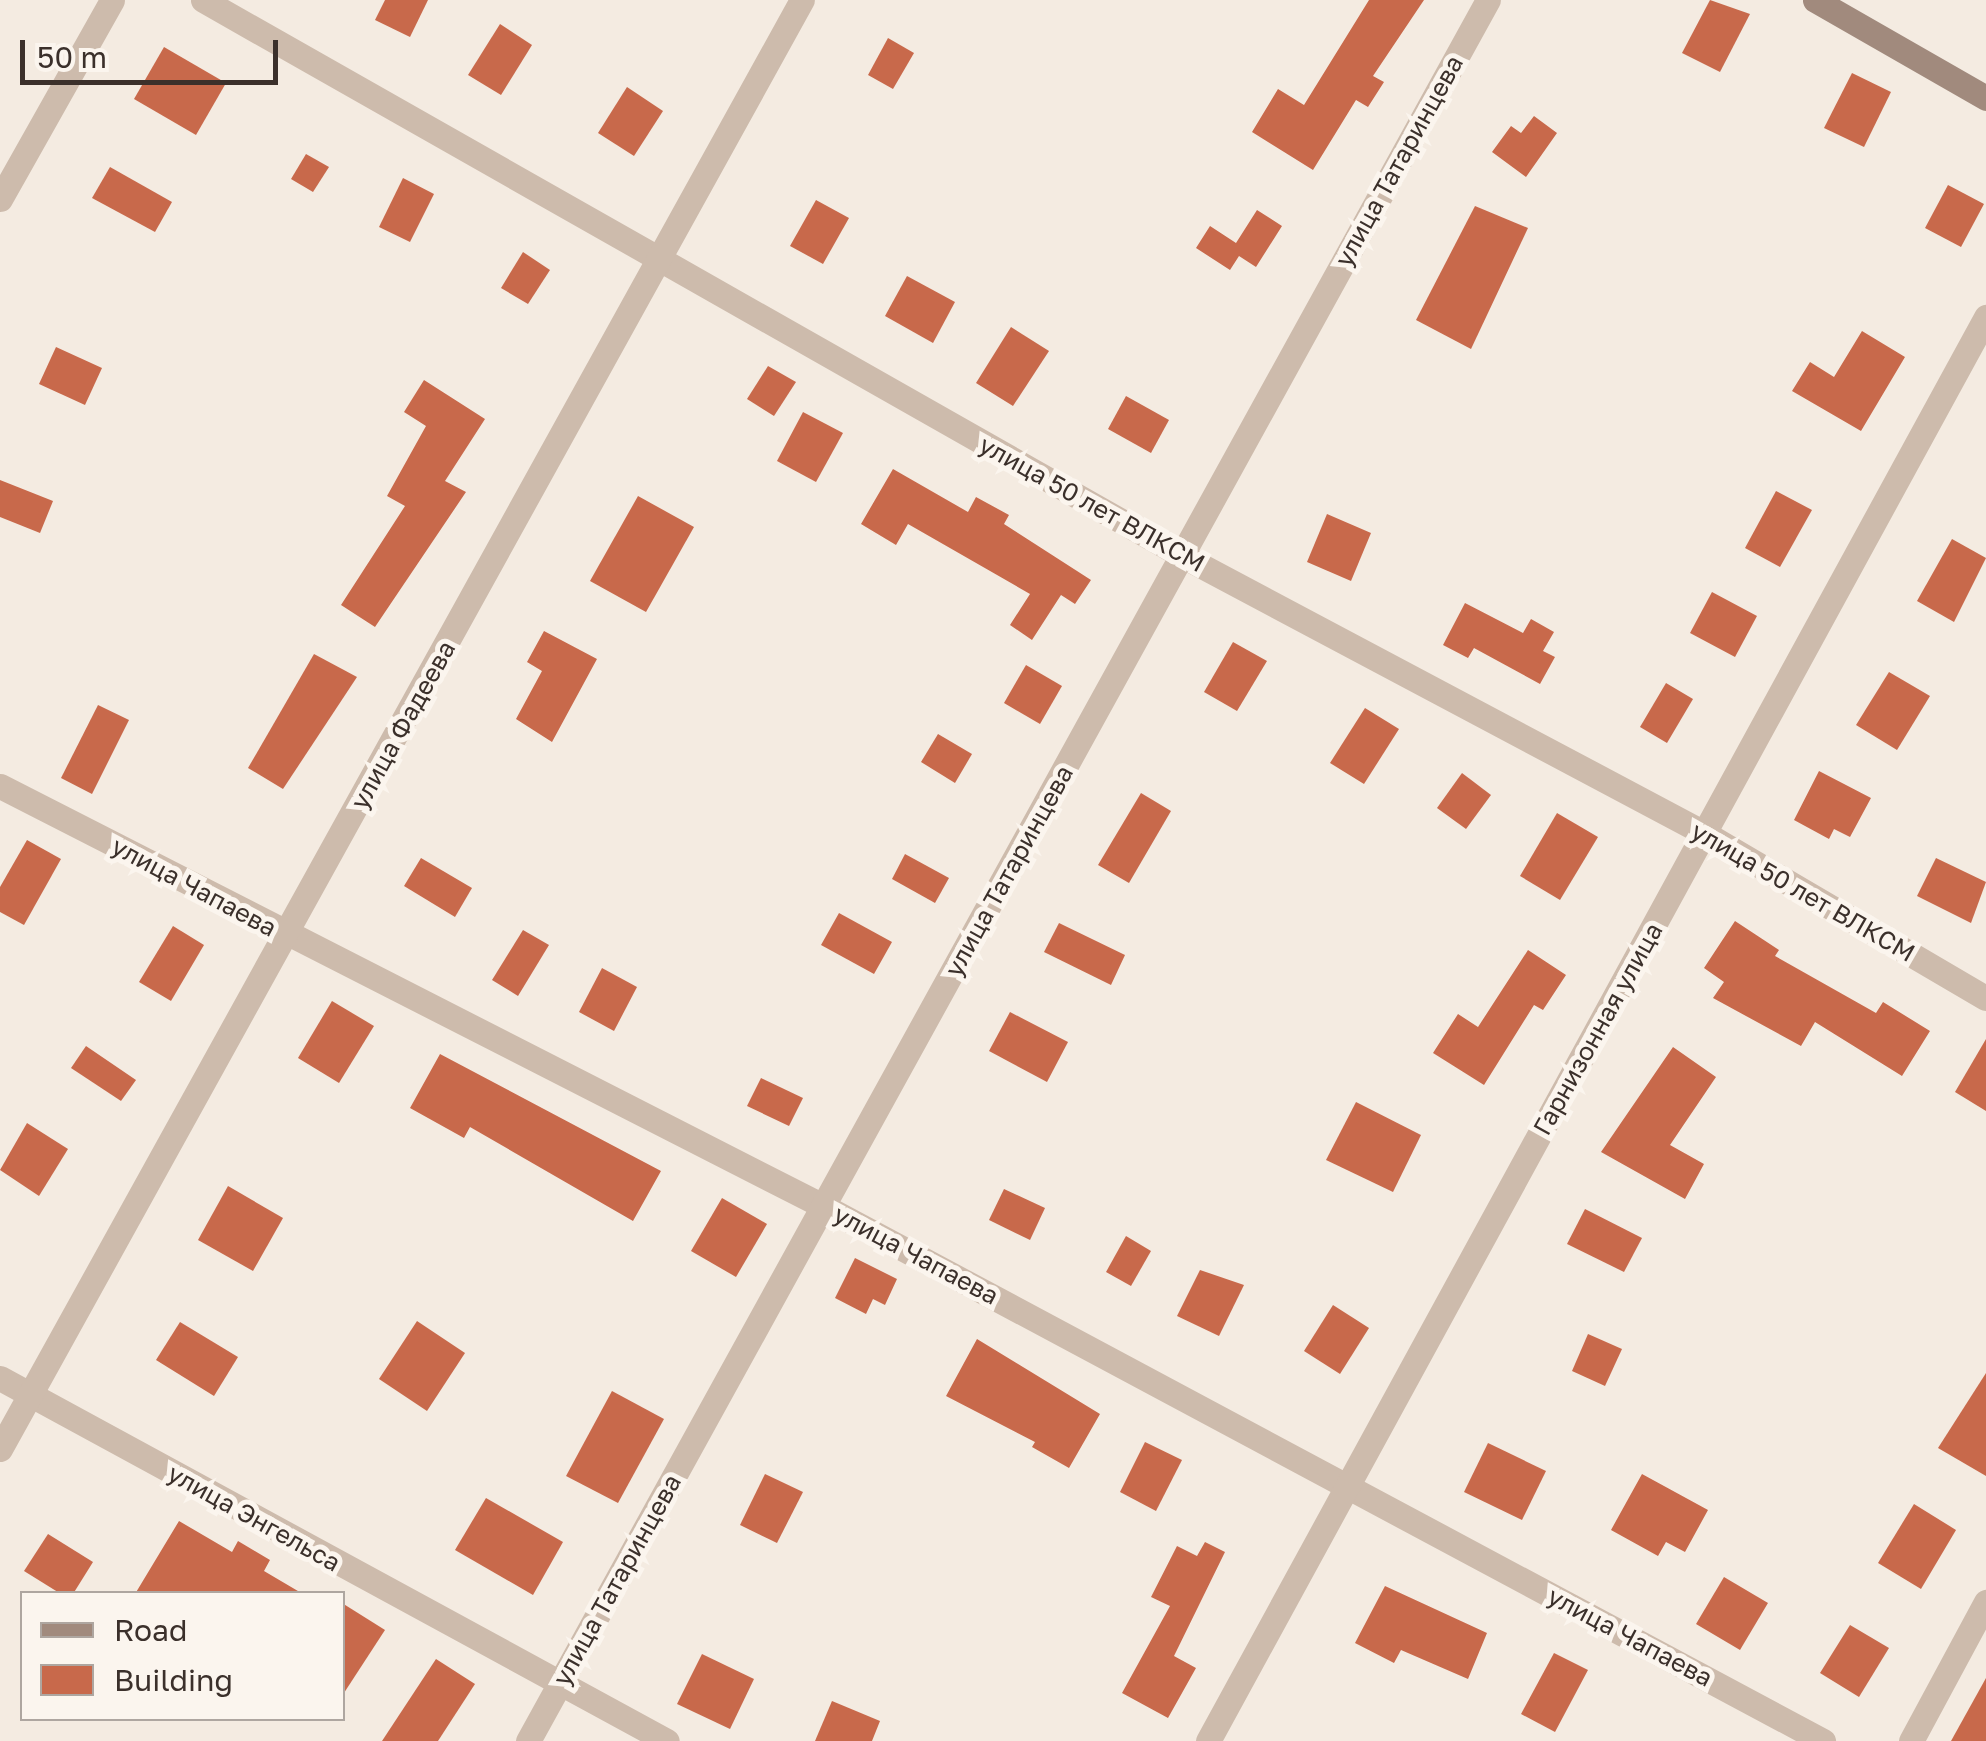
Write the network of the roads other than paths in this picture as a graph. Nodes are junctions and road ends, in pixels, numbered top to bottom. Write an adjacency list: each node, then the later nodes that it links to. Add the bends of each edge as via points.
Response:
1 (112, 0): 7 (street)
2 (204, 0): 8 (street, улица 50 лет ВЛКСМ)
3 (802, 0): 8 (street, улица Фадеева)
4 (1488, 0): 10 (street, улица Татаринцева)
5 (1815, 0): 6 (street)
6 (1986, 98)
7 (0, 199)
8 (659, 260): 10 (street, улица 50 лет ВЛКСМ); 13 (street, улица Фадеева)
9 (1986, 316): 12 (street, Гарнизонная улица)
10 (1182, 555): 12 (street, улица 50 лет ВЛКСМ); 15 (street, улица Татаринцева)
11 (0, 786): 13 (street, улица Чапаева)
12 (1706, 834): 14 (street, улица 50 лет ВЛКСМ); 19 (street, Гарнизонная улица)
13 (287, 936): 15 (street, улица Чапаева); 17 (street, улица Фадеева)
14 (1986, 998)
15 (824, 1207): 19 (street, улица Чапаева); 21 (street, улица Татаринцева)
16 (0, 1378): 17 (street, улица Энгельса)
17 (32, 1395): 18 (street, улица Фадеева); 21 (street, улица Энгельса)
18 (0, 1449)
19 (1346, 1484): 24 (street, Гарнизонная улица); 25 (street, улица Чапаева)
20 (1986, 1602): 26 (street)
21 (558, 1686): 22 (street, улица Татаринцева); 23 (street, улица Энгельса)
22 (528, 1741)
23 (667, 1741)
24 (1208, 1741)
25 (1823, 1741)
26 (1911, 1741)

